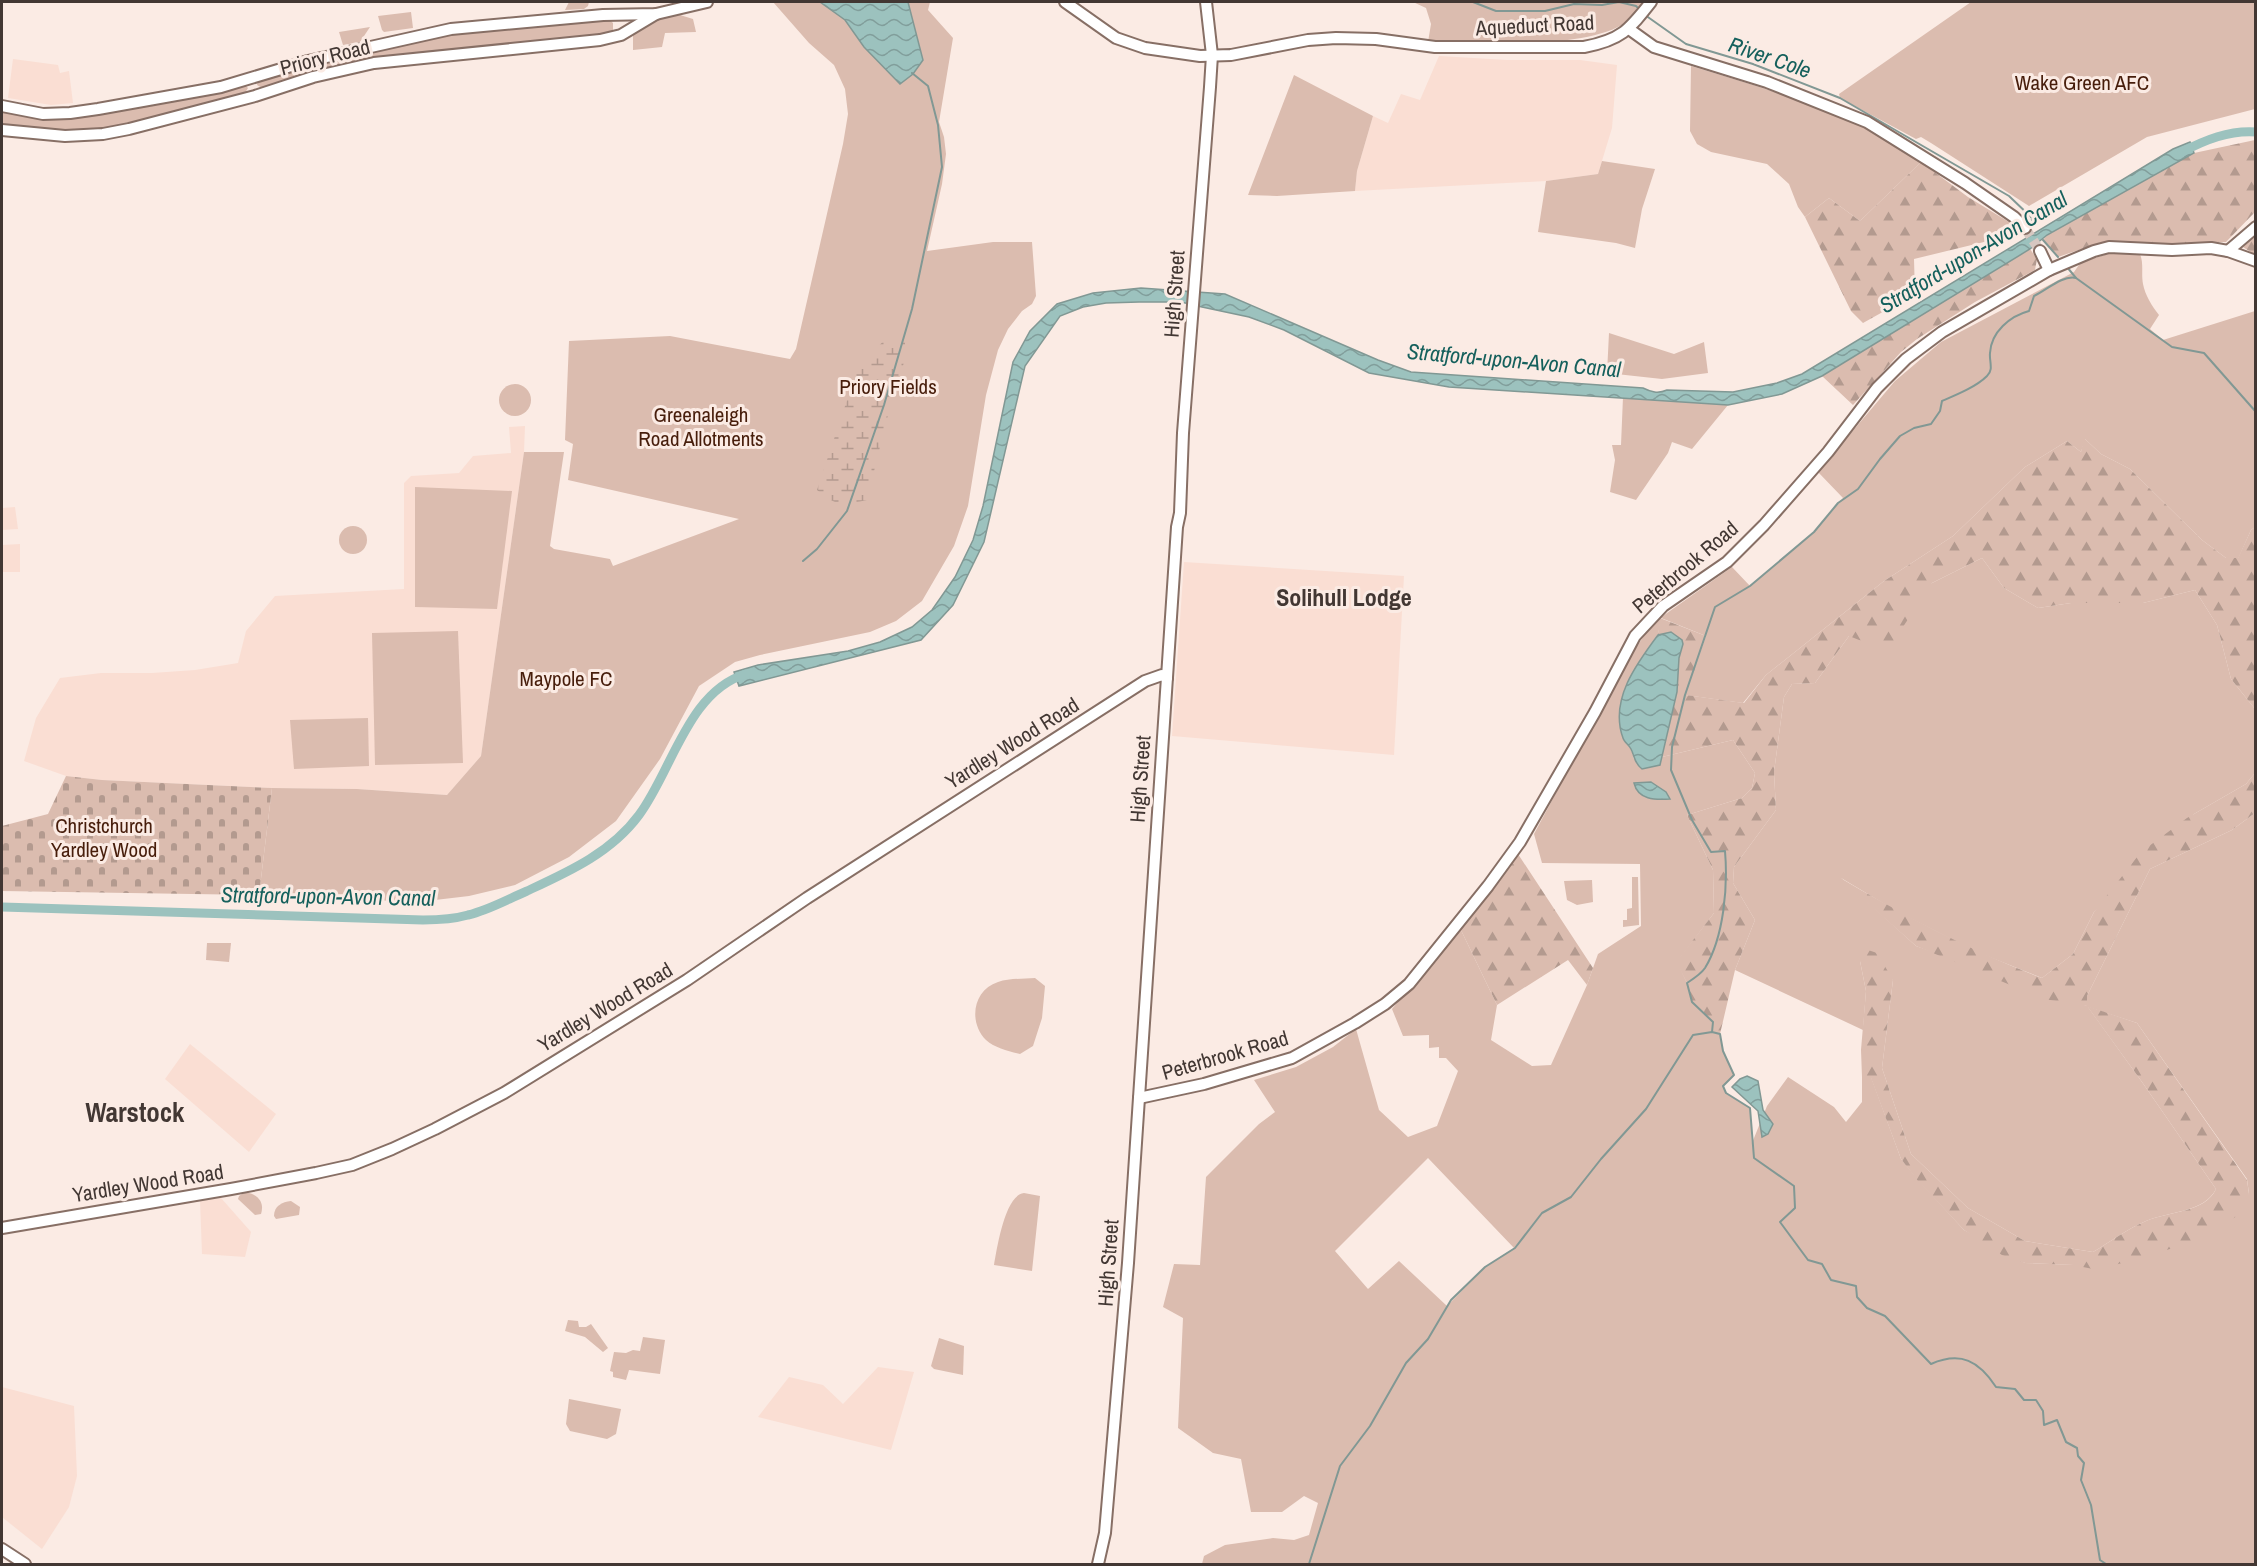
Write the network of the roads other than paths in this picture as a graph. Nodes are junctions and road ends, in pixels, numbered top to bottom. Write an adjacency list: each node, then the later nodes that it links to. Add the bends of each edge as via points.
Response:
1 (707, 2): 5 (street, Priory Road)
2 (1065, 2): 7 (street, Aqueduct Road, via 1116,38 1133,45)
3 (1206, 2): 7 (street, High Street)
4 (1651, 2): 6 (street)
5 (656, 14): 8 (street, Priory Road, via 451,29 308,61); 9 (street, Priory Road, via 621,34 600,40 374,63)
6 (1629, 29): 7 (street, Aqueduct Road, via 1607,41 1584,46 1435,47 1336,38); 13 (street, via 1654,47 1767,82 1867,122 1965,183)
7 (1212, 55): 18 (street, High Street)
8 (250, 79): 9 (street); 10 (street, Priory Road, via 70,113 43,114)
9 (255, 96): 11 (street, Priory Road, via 103,134)
10 (2, 106)
11 (2, 130)
12 (2256, 226): 15 (street)
13 (2025, 228)
14 (2040, 251): 17 (street)
15 (2228, 251): 16 (street, Peterbrook Road); 17 (street, Peterbrook Road, via 2109,247)
16 (2256, 261)
17 (2049, 270): 19 (street, Peterbrook Road, via 1942,332 1906,359 1877,388 1784,505 1726,562 1664,606 1635,636 1520,842 1408,984 1385,1004 1292,1058)
18 (1167, 678): 19 (street, High Street); 20 (street, Yardley Wood Road, via 1162,675 1145,681 807,898 687,980 504,1094 413,1139 352,1164 316,1173)
19 (1139, 1098): 23 (street, High Street, via 1108,1505)
20 (2, 1228)
21 (2, 1548): 22 (street)
22 (25, 1564)
23 (1098, 1564)

